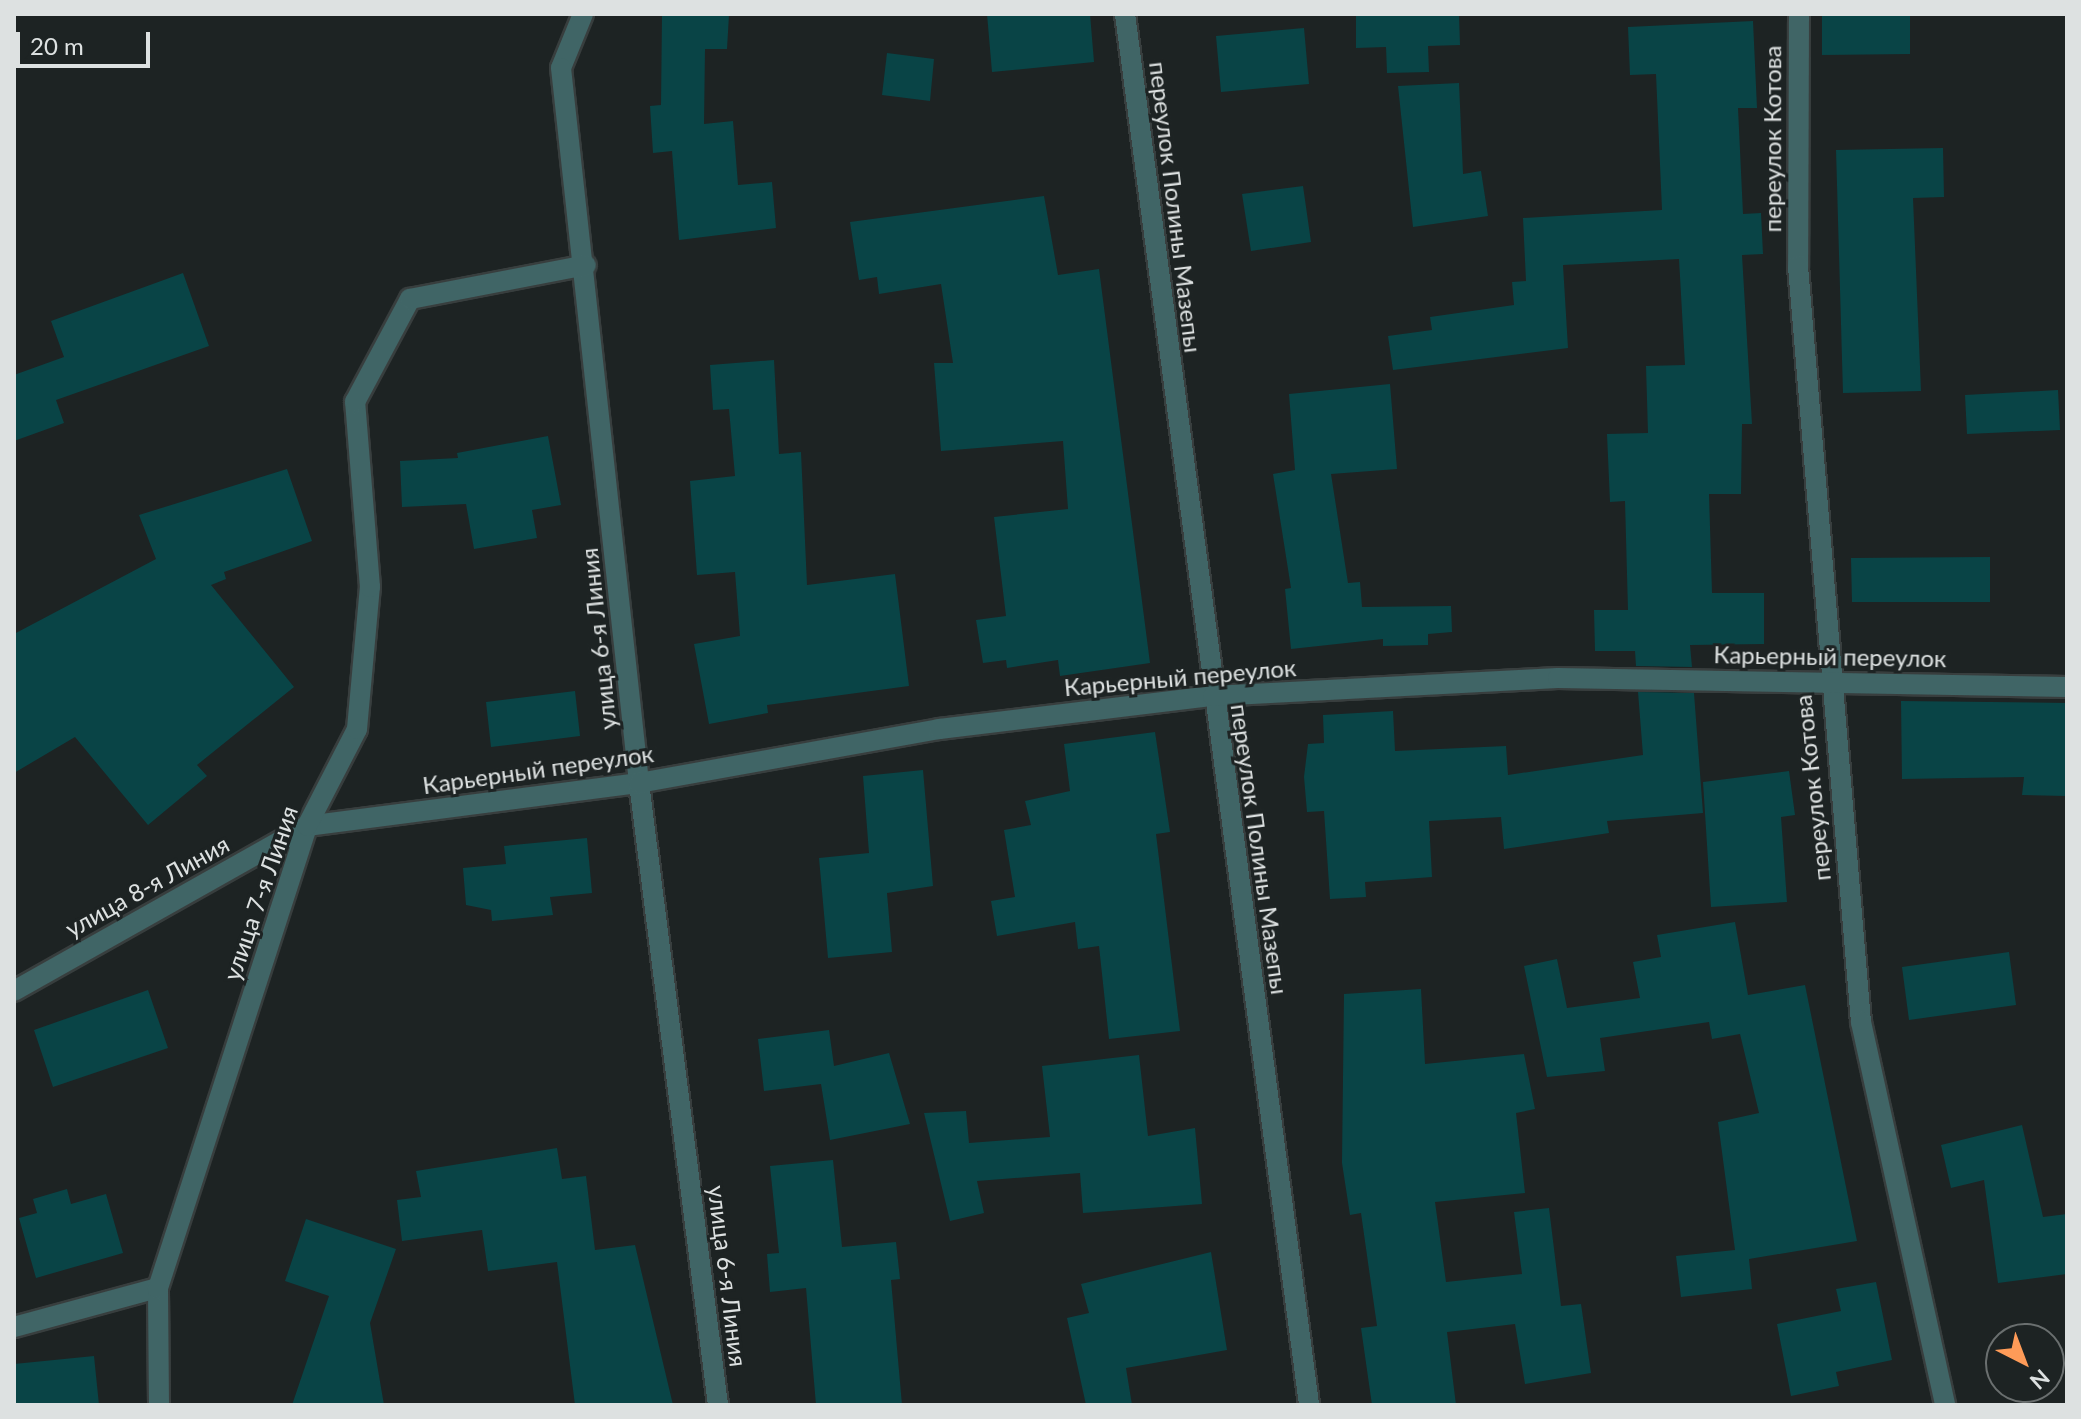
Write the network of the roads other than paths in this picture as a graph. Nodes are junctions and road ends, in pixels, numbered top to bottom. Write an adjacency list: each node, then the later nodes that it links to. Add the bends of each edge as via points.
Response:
1 (583, 14): 4 (street, улица 6-я Линия, via 561,68)
2 (1125, 14): 7 (street, переулок Полины Мазепы)
3 (1799, 14): 5 (street, переулок Котова, via 1798,266)
4 (586, 265): 8 (street, улица 6-я Линия); 9 (street, улица 7-я Линия, via 410,299 355,402 370,587 357,729)
5 (1827, 681): 6 (street, Карьерный переулок); 7 (street, Карьерный переулок, via 1558,678); 16 (street, переулок Котова, via 1861,1022)
6 (2067, 687)
7 (1213, 696): 8 (street, Карьерный переулок, via 939,729); 15 (street, переулок Полины Мазепы)
8 (639, 783): 9 (street, Карьерный переулок); 14 (street, улица 6-я Линия)
9 (307, 826): 10 (street, улица 8-я Линия); 11 (street, улица 7-я Линия)
10 (14, 991)
11 (158, 1288): 12 (street); 13 (street, улица 7-я Линия)
12 (14, 1327)
13 (159, 1405)
14 (718, 1405)
15 (1309, 1405)
16 (1945, 1405)

